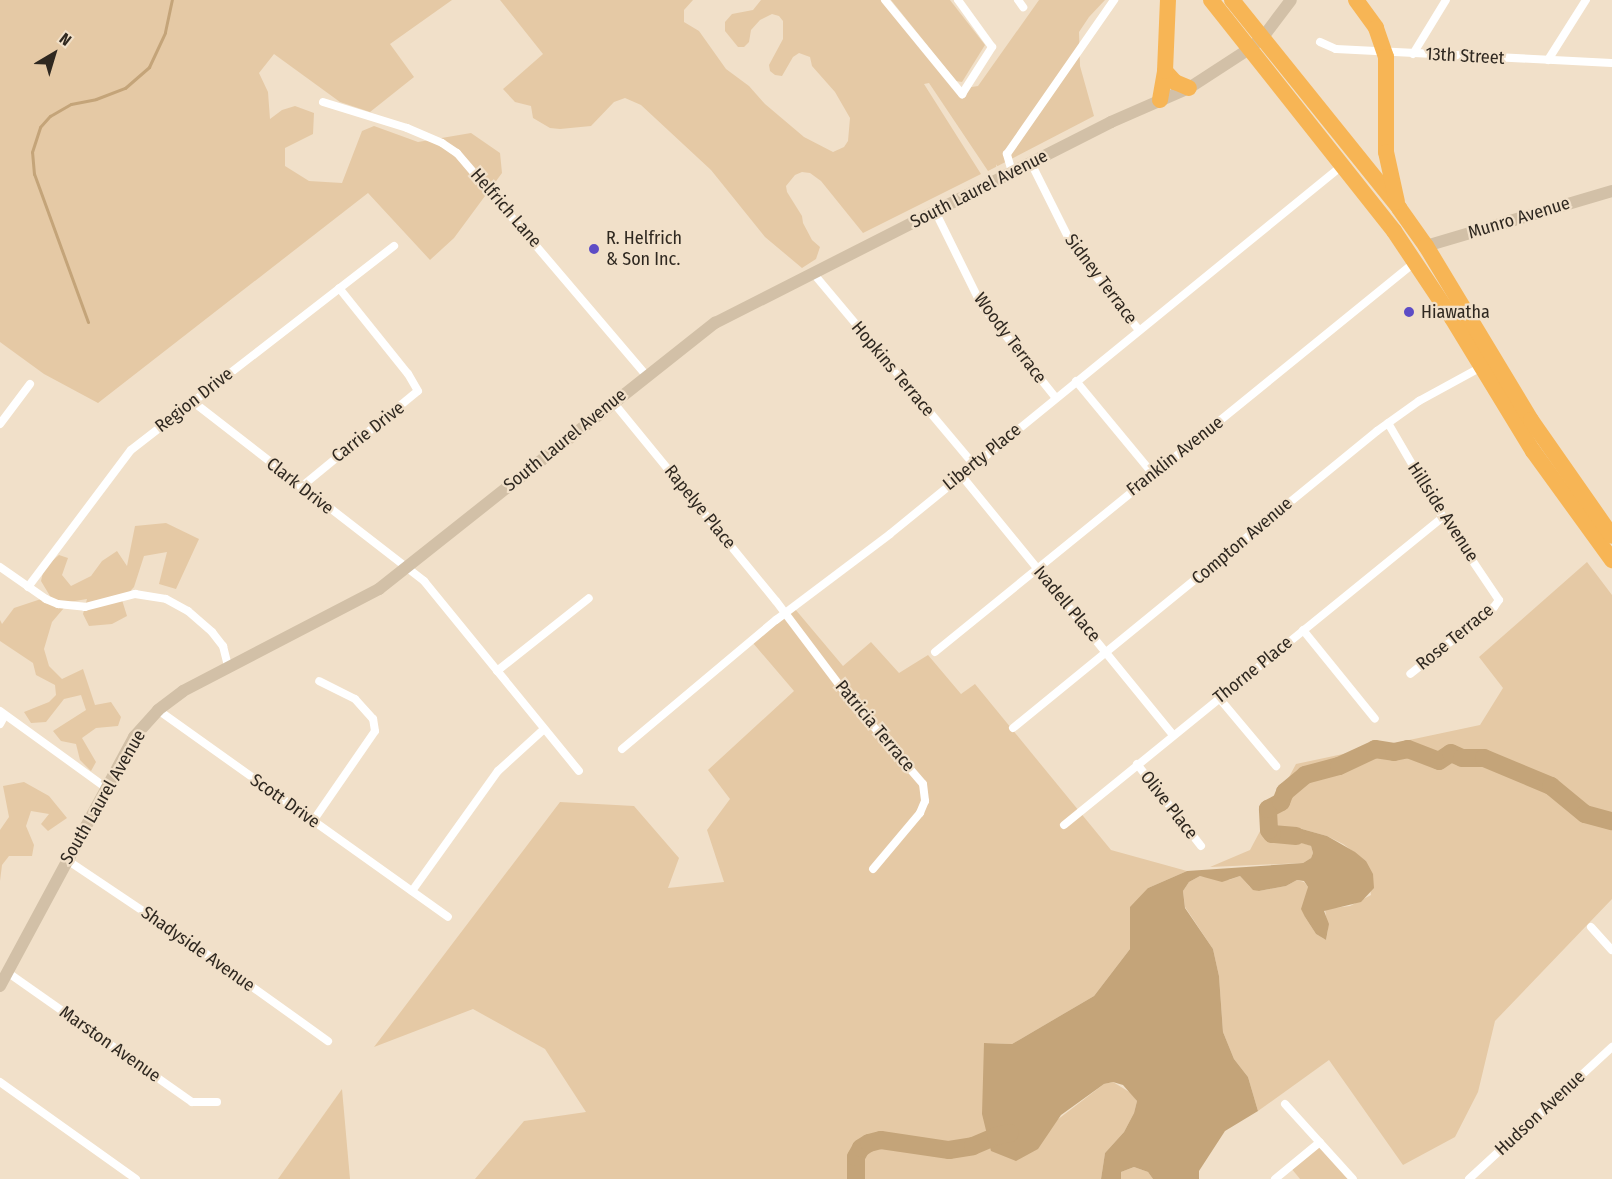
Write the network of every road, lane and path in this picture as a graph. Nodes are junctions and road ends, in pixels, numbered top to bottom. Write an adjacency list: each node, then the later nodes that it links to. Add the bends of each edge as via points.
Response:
1 (885, 0): 2 (street, via 959,94 965,93 990,52 991,42)
2 (958, 0)
3 (1114, 0): 24 (street, via 1007,154)
4 (1168, 0): 18 (highway)
5 (1211, 0): 13 (highway)
6 (1232, 0): 11 (highway)
7 (1291, 0): 11 (street, South Laurel Avenue)
8 (1356, 0): 14 (highway, via 1376,28)
9 (1446, 0): 15 (street)
10 (1586, 0): 16 (street)
11 (1263, 37): 13 (street, South Laurel Avenue); 26 (highway)
12 (1320, 42): 14 (street, 13th Street, via 1336,49)
13 (1249, 49): 19 (street, South Laurel Avenue); 23 (highway)
14 (1384, 52): 15 (street, 13th Street); 26 (highway, via 1386,152)
15 (1413, 54): 16 (street, 13th Street)
16 (1548, 60): 17 (street, 13th Street)
17 (1612, 63)
18 (1165, 71): 19 (highway, via 1175,82); 20 (highway)
19 (1189, 88): 20 (street, South Laurel Avenue)
20 (1160, 100): 22 (street, South Laurel Avenue)
21 (323, 102): 35 (street, Helfrich Lane, via 407,128 457,153)
22 (1031, 163): 24 (street, South Laurel Avenue); 33 (street, Sidney Terrace, via 1074,249)
23 (1342, 165): 30 (highway); 33 (street, Liberty Place)
24 (1012, 172): 27 (street, South Laurel Avenue)
25 (1612, 191): 29 (street, Munro Avenue)
26 (1399, 208): 29 (highway)
27 (935, 211): 31 (street, South Laurel Avenue); 38 (street, Woody Terrace, via 982,306)
28 (394, 246): 32 (street, Region Drive)
29 (1426, 246): 48 (highway, via 1531,420)
30 (1415, 262): 34 (highway); 44 (street, Franklin Avenue)
31 (813, 273): 35 (street, South Laurel Avenue, via 715,323); 43 (street, Hopkins Terrace)
32 (339, 288): 39 (street, Region Drive); 46 (street, Carrie Drive, via 418,391)
33 (1139, 330): 36 (street, Liberty Place)
34 (1481, 367): 41 (street, Compton Avenue); 49 (highway, via 1533,451)
35 (646, 375): 40 (street, South Laurel Avenue)
36 (1076, 381): 38 (street, Liberty Place); 44 (street)
37 (30, 384): 42 (street)
38 (1056, 398): 43 (street, Liberty Place)
39 (192, 401): 46 (street, Clark Drive); 53 (street, Region Drive, via 124,457)
40 (613, 402): 52 (street, South Laurel Avenue); 56 (street, Rapelye Place)
41 (1388, 423): 47 (street, Hillside Avenue); 59 (street, Compton Avenue)
42 (0, 424)
43 (973, 464): 45 (street, Liberty Place)
44 (1153, 474): 51 (street, Franklin Avenue)
45 (961, 475): 51 (street, Ivadell Place); 56 (street, Liberty Place)
46 (301, 487): 52 (street, Clark Drive)
47 (1443, 517): 55 (street, Hillside Avenue); 57 (street, Thorne Place)
48 (1612, 536)
49 (1612, 560)
50 (0, 567): 53 (street)
51 (1037, 568): 58 (street, Franklin Avenue); 59 (street, Ivadell Place)
52 (408, 569): 60 (street, South Laurel Avenue, via 362,599); 61 (street, via 424,581)
53 (28, 587): 60 (street, via 46,600 74,607 99,605 135,594 166,599 188,611 212,632 223,646)
54 (589, 598): 61 (street)
55 (1499, 600): 62 (street, Rose Terrace)
56 (785, 613): 72 (street, Liberty Place); 81 (street, Patricia Terrace, via 849,698 922,784 925,801 920,813)
57 (1303, 630): 64 (street, Thorne Place); 67 (street)
58 (935, 652)
59 (1106, 652): 69 (street, Compton Avenue); 71 (street, Ivadell Place)
60 (228, 666): 65 (street, South Laurel Avenue)
61 (497, 671): 70 (street)
62 (1410, 674)
63 (319, 681): 77 (street, via 355,699 373,719 375,731)
64 (1219, 698): 71 (street, Thorne Place); 74 (street)
65 (158, 710): 76 (street, South Laurel Avenue, via 134,737); 77 (street, Scott Drive)
66 (2, 713): 68 (street); 76 (street)
67 (1375, 719)
68 (0, 724)
69 (1014, 728)
70 (544, 729): 75 (street); 82 (street, via 498,771)
71 (1173, 735): 73 (street, Thorne Place)
72 (622, 749)
73 (1137, 764): 78 (street, Thorne Place); 79 (street, Olive Place)
74 (1276, 766)
75 (579, 771)
76 (105, 787): 80 (street, South Laurel Avenue)
77 (313, 821): 82 (street, Scott Drive)
78 (1064, 825)
79 (1201, 846)
80 (67, 860): 86 (street, South Laurel Avenue); 88 (street, Shadyside Avenue)
81 (873, 870)
82 (412, 891): 83 (street, Scott Drive)
83 (448, 917)
84 (1591, 927): 85 (street)
85 (1612, 950)
86 (7, 972): 87 (street, South Laurel Avenue); 91 (street, Marston Avenue, via 192,1102)
87 (0, 986)
88 (328, 1041)
89 (1612, 1047): 97 (street, Hudson Avenue)
90 (0, 1082): 94 (street)
91 (217, 1102)
92 (1285, 1104): 93 (street)
93 (1320, 1142): 95 (street); 96 (street)
94 (136, 1179)
95 (1275, 1179)
96 (1353, 1179)
97 (1468, 1179)

